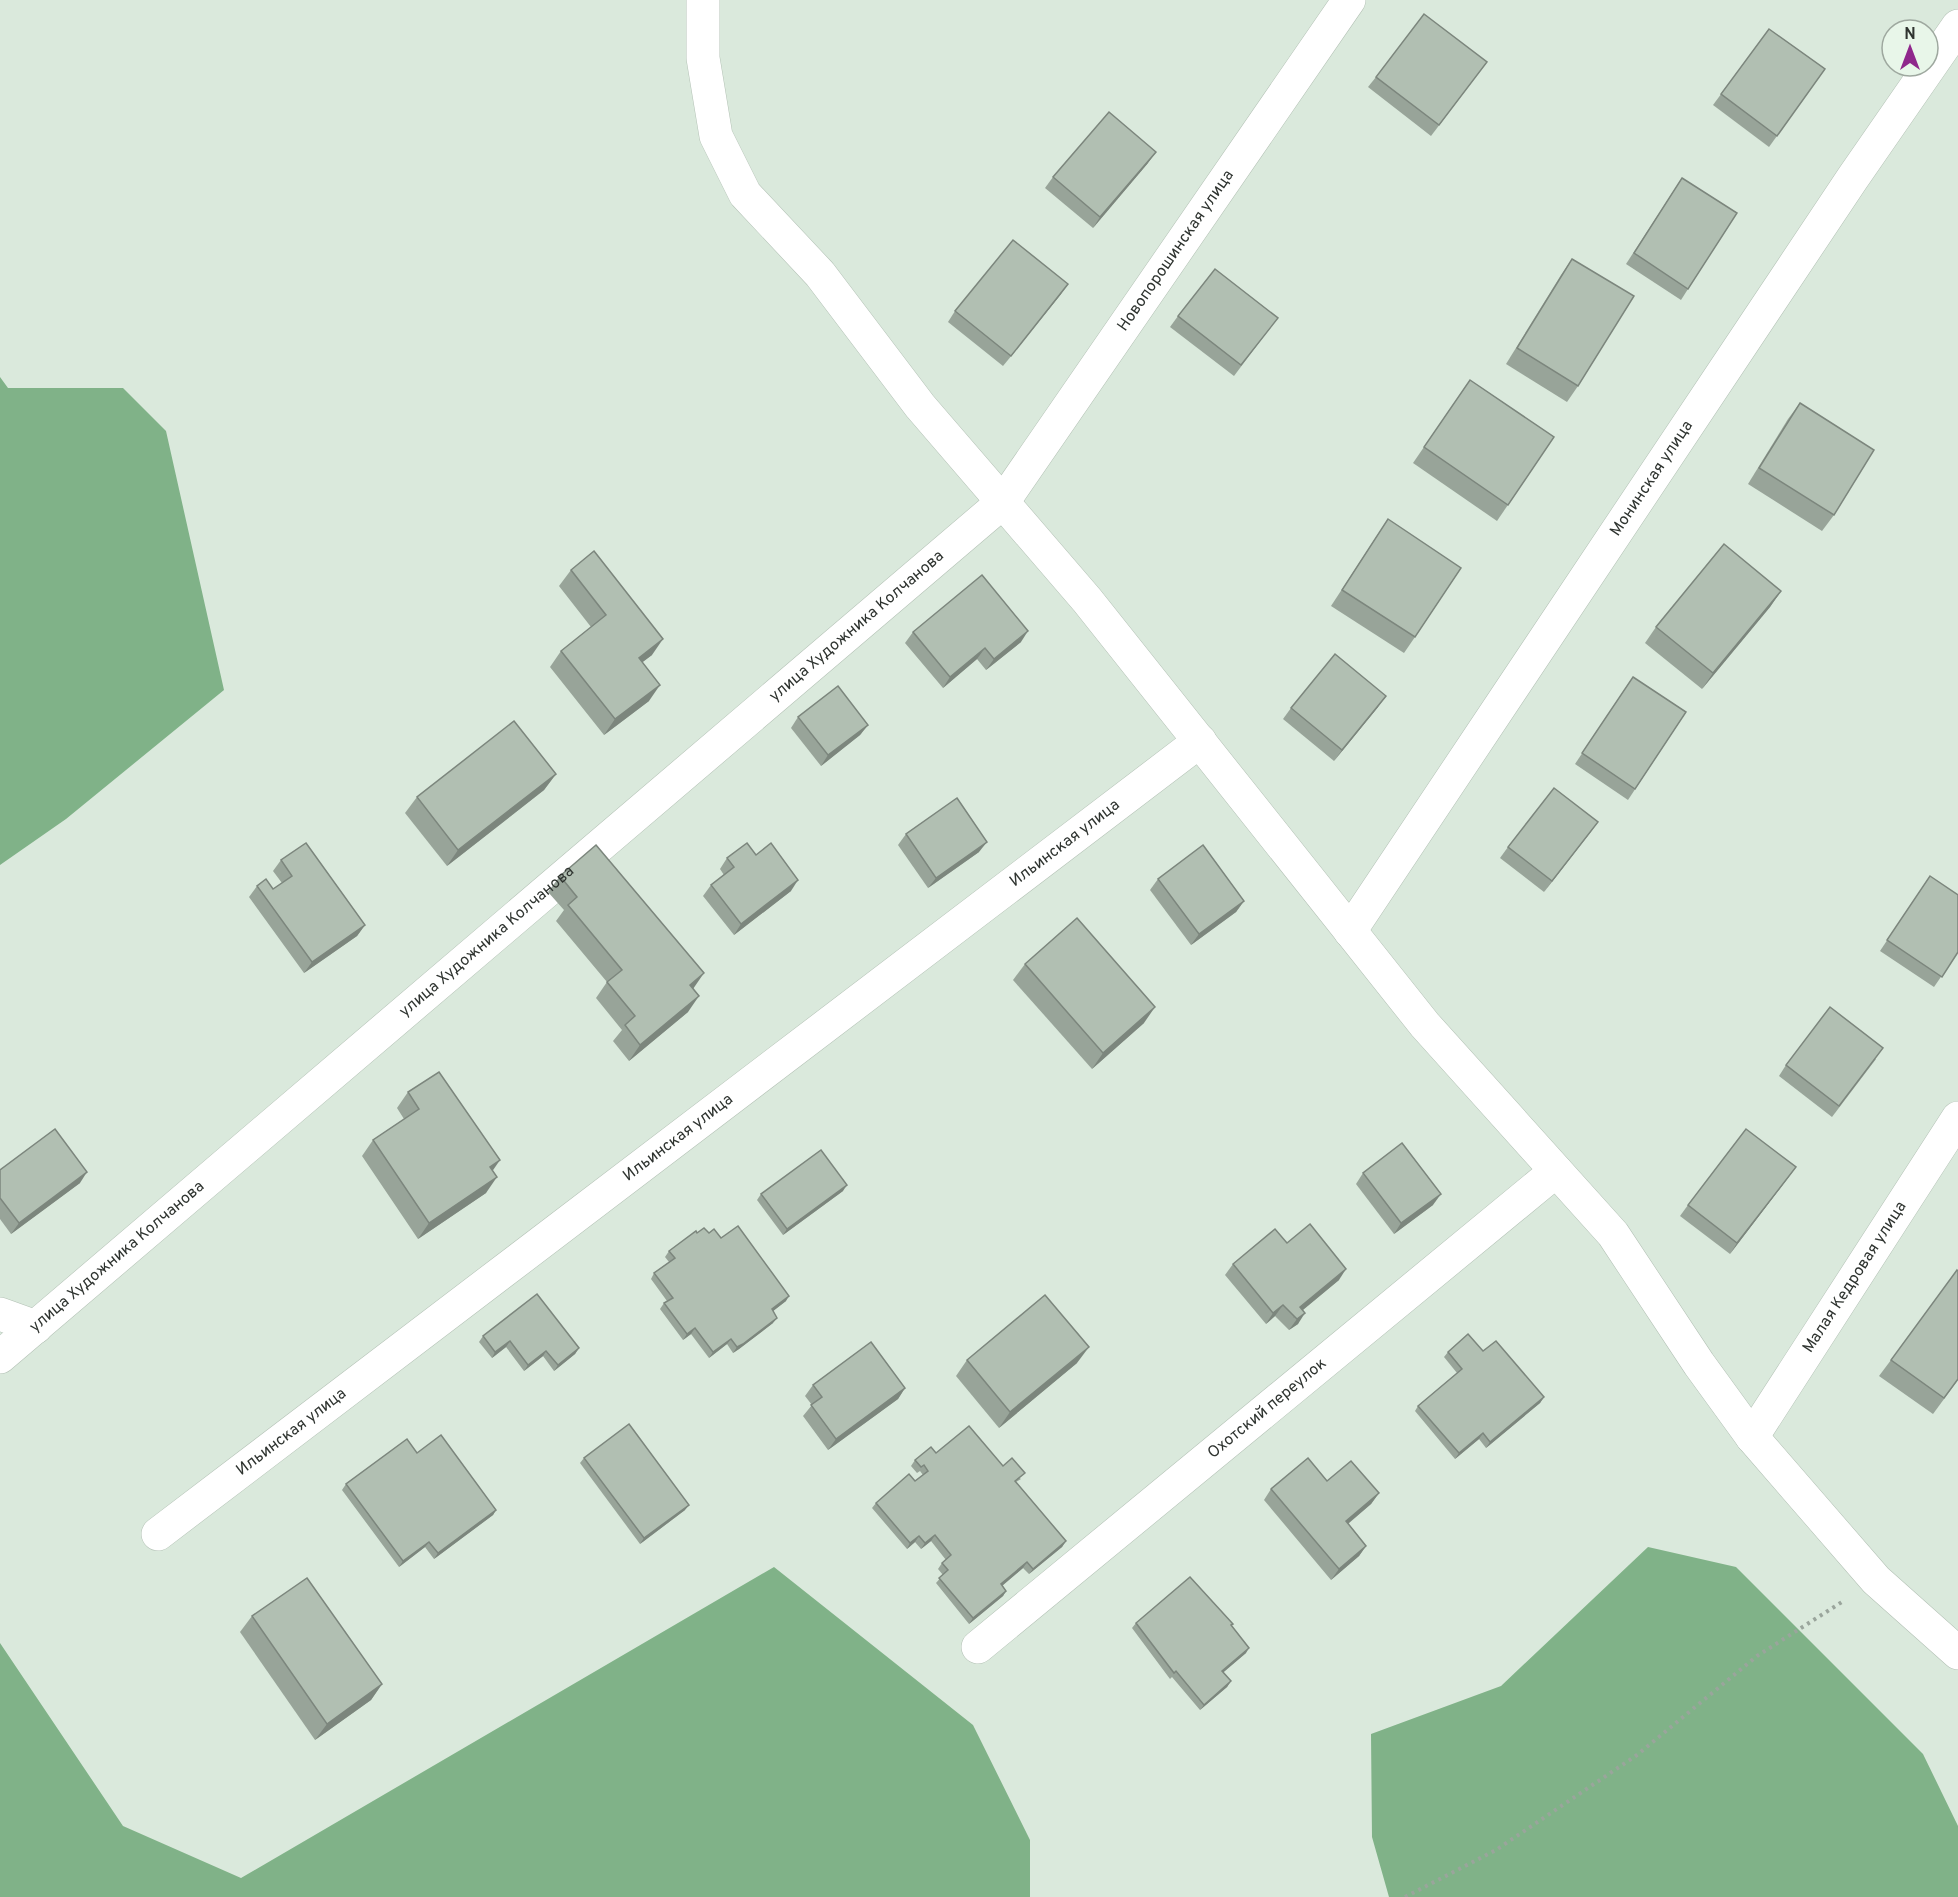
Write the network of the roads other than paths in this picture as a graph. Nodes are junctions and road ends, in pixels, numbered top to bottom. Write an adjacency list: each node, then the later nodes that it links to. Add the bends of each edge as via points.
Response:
1 (703, 0): 4 (street, via 703,58 716,136 745,194 820,274 920,406)
2 (1349, 0): 4 (street, Новопорошинская улица)
3 (1958, 26): 6 (street, Монинская улица)
4 (1003, 502): 5 (street, via 1088,600); 10 (street, улица Художника Колчанова)
5 (1200, 741): 6 (street); 13 (street, Ильинская улица)
6 (1350, 932): 8 (street, via 1425,1025)
7 (1958, 1118): 12 (street, Малая Кедровая улица)
8 (1556, 1171): 12 (street, via 1613,1234 1698,1364); 14 (street, Охотский переулок)
9 (0, 1314): 10 (street)
10 (36, 1327): 11 (street, улица Художника Колчанова)
11 (0, 1357)
12 (1752, 1437): 15 (street, via 1876,1580)
13 (158, 1534)
14 (978, 1647)
15 (1958, 1653)

